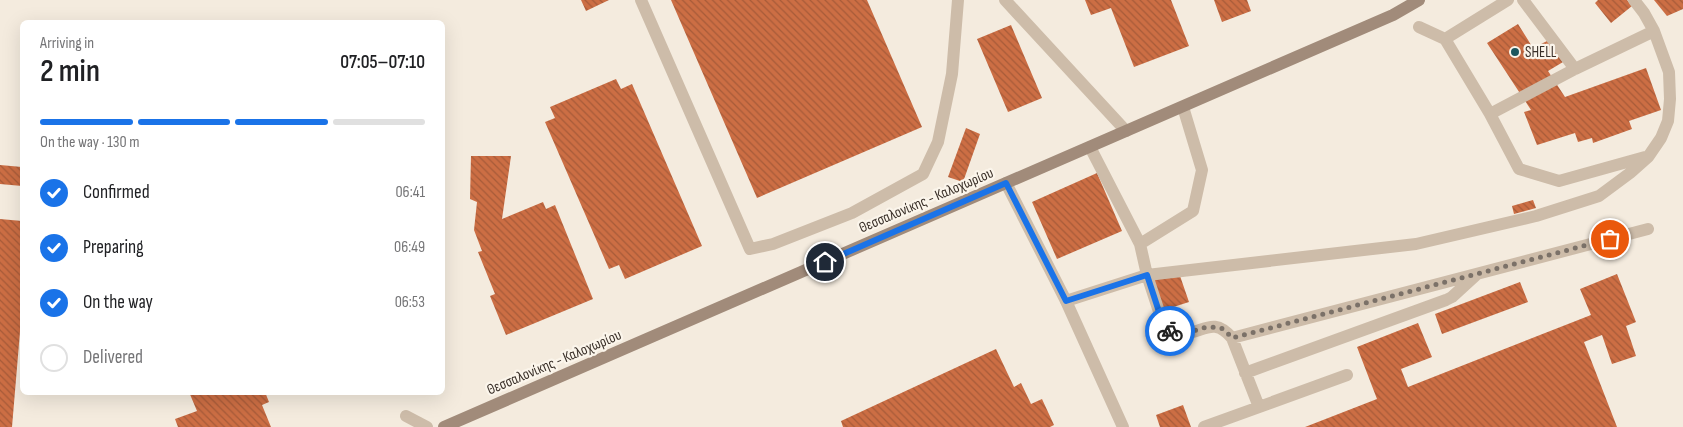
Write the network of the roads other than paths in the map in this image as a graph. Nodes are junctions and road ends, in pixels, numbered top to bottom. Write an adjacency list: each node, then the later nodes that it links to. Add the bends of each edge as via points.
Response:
1 (641, 0): 2 (street, via 750,249 773,244 852,213 923,174 938,142 952,74)
2 (958, 0)
3 (1005, 0): 14 (street)
4 (1419, 0): 12 (main road, Θεσσαλονίκης - Καλοχωρίου, via 1393,15)
5 (1508, 0): 10 (street)
6 (1523, 0): 11 (street)
7 (1634, 0): 9 (street)
8 (1419, 28): 10 (street)
9 (1654, 31): 11 (street); 16 (street, via 1669,72 1670,99 1668,121)
10 (1445, 39): 13 (street)
11 (1575, 69): 13 (street)
12 (1183, 107): 14 (main road, Θεσσαλονίκης - Καλοχωρίου); 19 (street, via 1202,170 1193,211)
13 (1490, 114): 16 (street, via 1519,169 1559,181)
14 (1126, 131): 15 (main road, Θεσσαλονίκης - Καλοχωρίου)
15 (1090, 147): 17 (main road, Θεσσαλονίκης - Καλοχωρίου); 19 (street)
16 (1648, 157): 21 (street, via 1599,196 1536,216 1416,244)
17 (1006, 183): 22 (street); 29 (main road, Θεσσαλονίκης - Καλοχωρίου)
18 (1648, 229): 20 (street)
19 (1140, 244): 21 (street)
20 (1477, 274): 23 (street); 24 (street, via 1446,300)
21 (1147, 275): 22 (street); 23 (street, via 1165,330 1183,335 1216,327 1224,329)
22 (1066, 301): 30 (street)
23 (1232, 338): 24 (street)
24 (1245, 373): 26 (street)
25 (1347, 375): 26 (street)
26 (1259, 407): 31 (street)
27 (406, 416): 28 (street)
28 (428, 427)
29 (444, 427)
30 (1122, 427)
31 (1204, 427)

